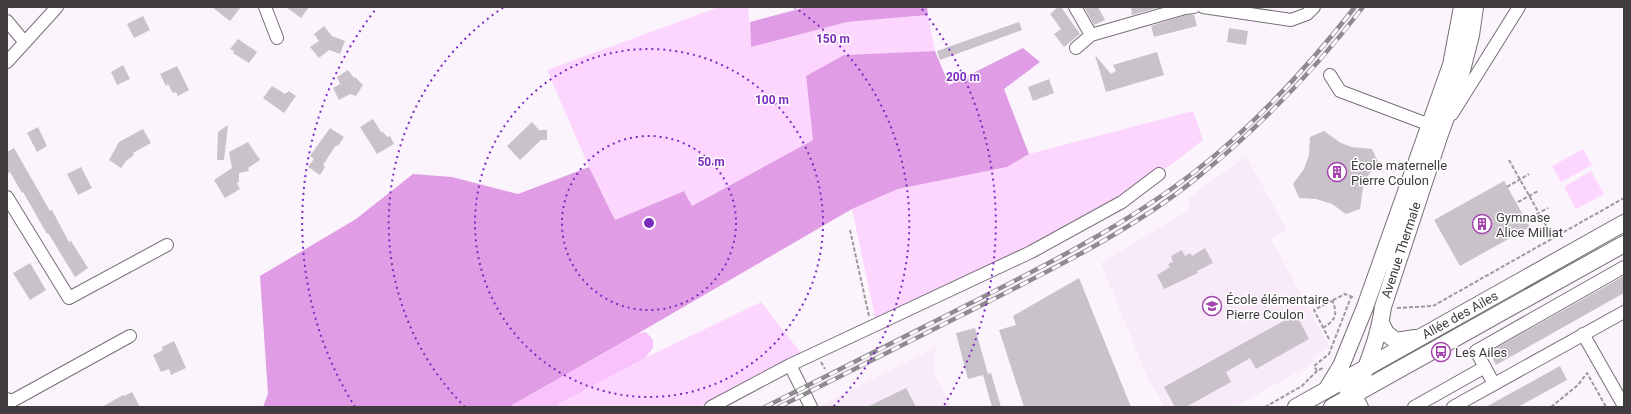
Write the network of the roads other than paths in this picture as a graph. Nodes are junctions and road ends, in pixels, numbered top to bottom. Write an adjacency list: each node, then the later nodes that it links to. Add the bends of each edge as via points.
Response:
1 (57, 7): 13 (street)
2 (265, 7): 12 (street)
3 (1075, 7): 11 (street)
4 (1194, 7): 11 (street)
5 (1203, 7): 6 (street, via 1291,20 1307,14)
6 (1314, 7)
7 (1462, 7): 16 (main road)
8 (1474, 7): 16 (street, Avenue Thermale); 18 (main road, via 1471,35 1459,82)
9 (1519, 7): 18 (street, Avenue Thermale)
10 (7, 22): 13 (street)
11 (1091, 35): 14 (street)
12 (277, 38)
13 (26, 41): 15 (street)
14 (1076, 48)
15 (7, 62)
16 (1451, 65): 18 (main road, Avenue Thermale)
17 (1330, 75): 18 (street, via 1340,91)
18 (1435, 129): 25 (main road, Avenue Thermale); 27 (main road, Avenue Thermale, via 1383,307)
19 (1159, 174): 31 (street, via 1122,202 1031,252)
20 (7, 197): 23 (street, via 69,298)
21 (1624, 223): 30 (main road, Allée des Ailes)
22 (1624, 244): 38 (main road, Allée des Ailes)
23 (166, 245)
24 (1624, 267): 32 (street, via 1476,351)
25 (1366, 305): 34 (main road, via 1366,329); 36 (main road, Avenue Thermale, via 1341,366)
26 (1624, 312): 28 (street)
27 (1381, 324): 30 (main road, via 1386,333 1396,341); 33 (main road, Avenue Thermale)
28 (1583, 334): 35 (street); 39 (street)
29 (130, 336): 37 (street, via 12,401)
30 (1419, 338): 33 (main road, Allée des Ailes)
31 (790, 365): 40 (street); 41 (street)
32 (1485, 367): 35 (street); 43 (street)
33 (1366, 368): 34 (main road, Allée des Ailes); 38 (main road, Avenue Thermale)
34 (1348, 378): 36 (main road, Allée des Ailes); 38 (main road)
35 (1494, 384): 44 (street)
36 (1327, 390): 42 (main road, Allée des Ailes)
37 (7, 400)
38 (1349, 403)
39 (1624, 406)
40 (711, 407)
41 (811, 407)
42 (1296, 407)
43 (1414, 407)
44 (1454, 407)

